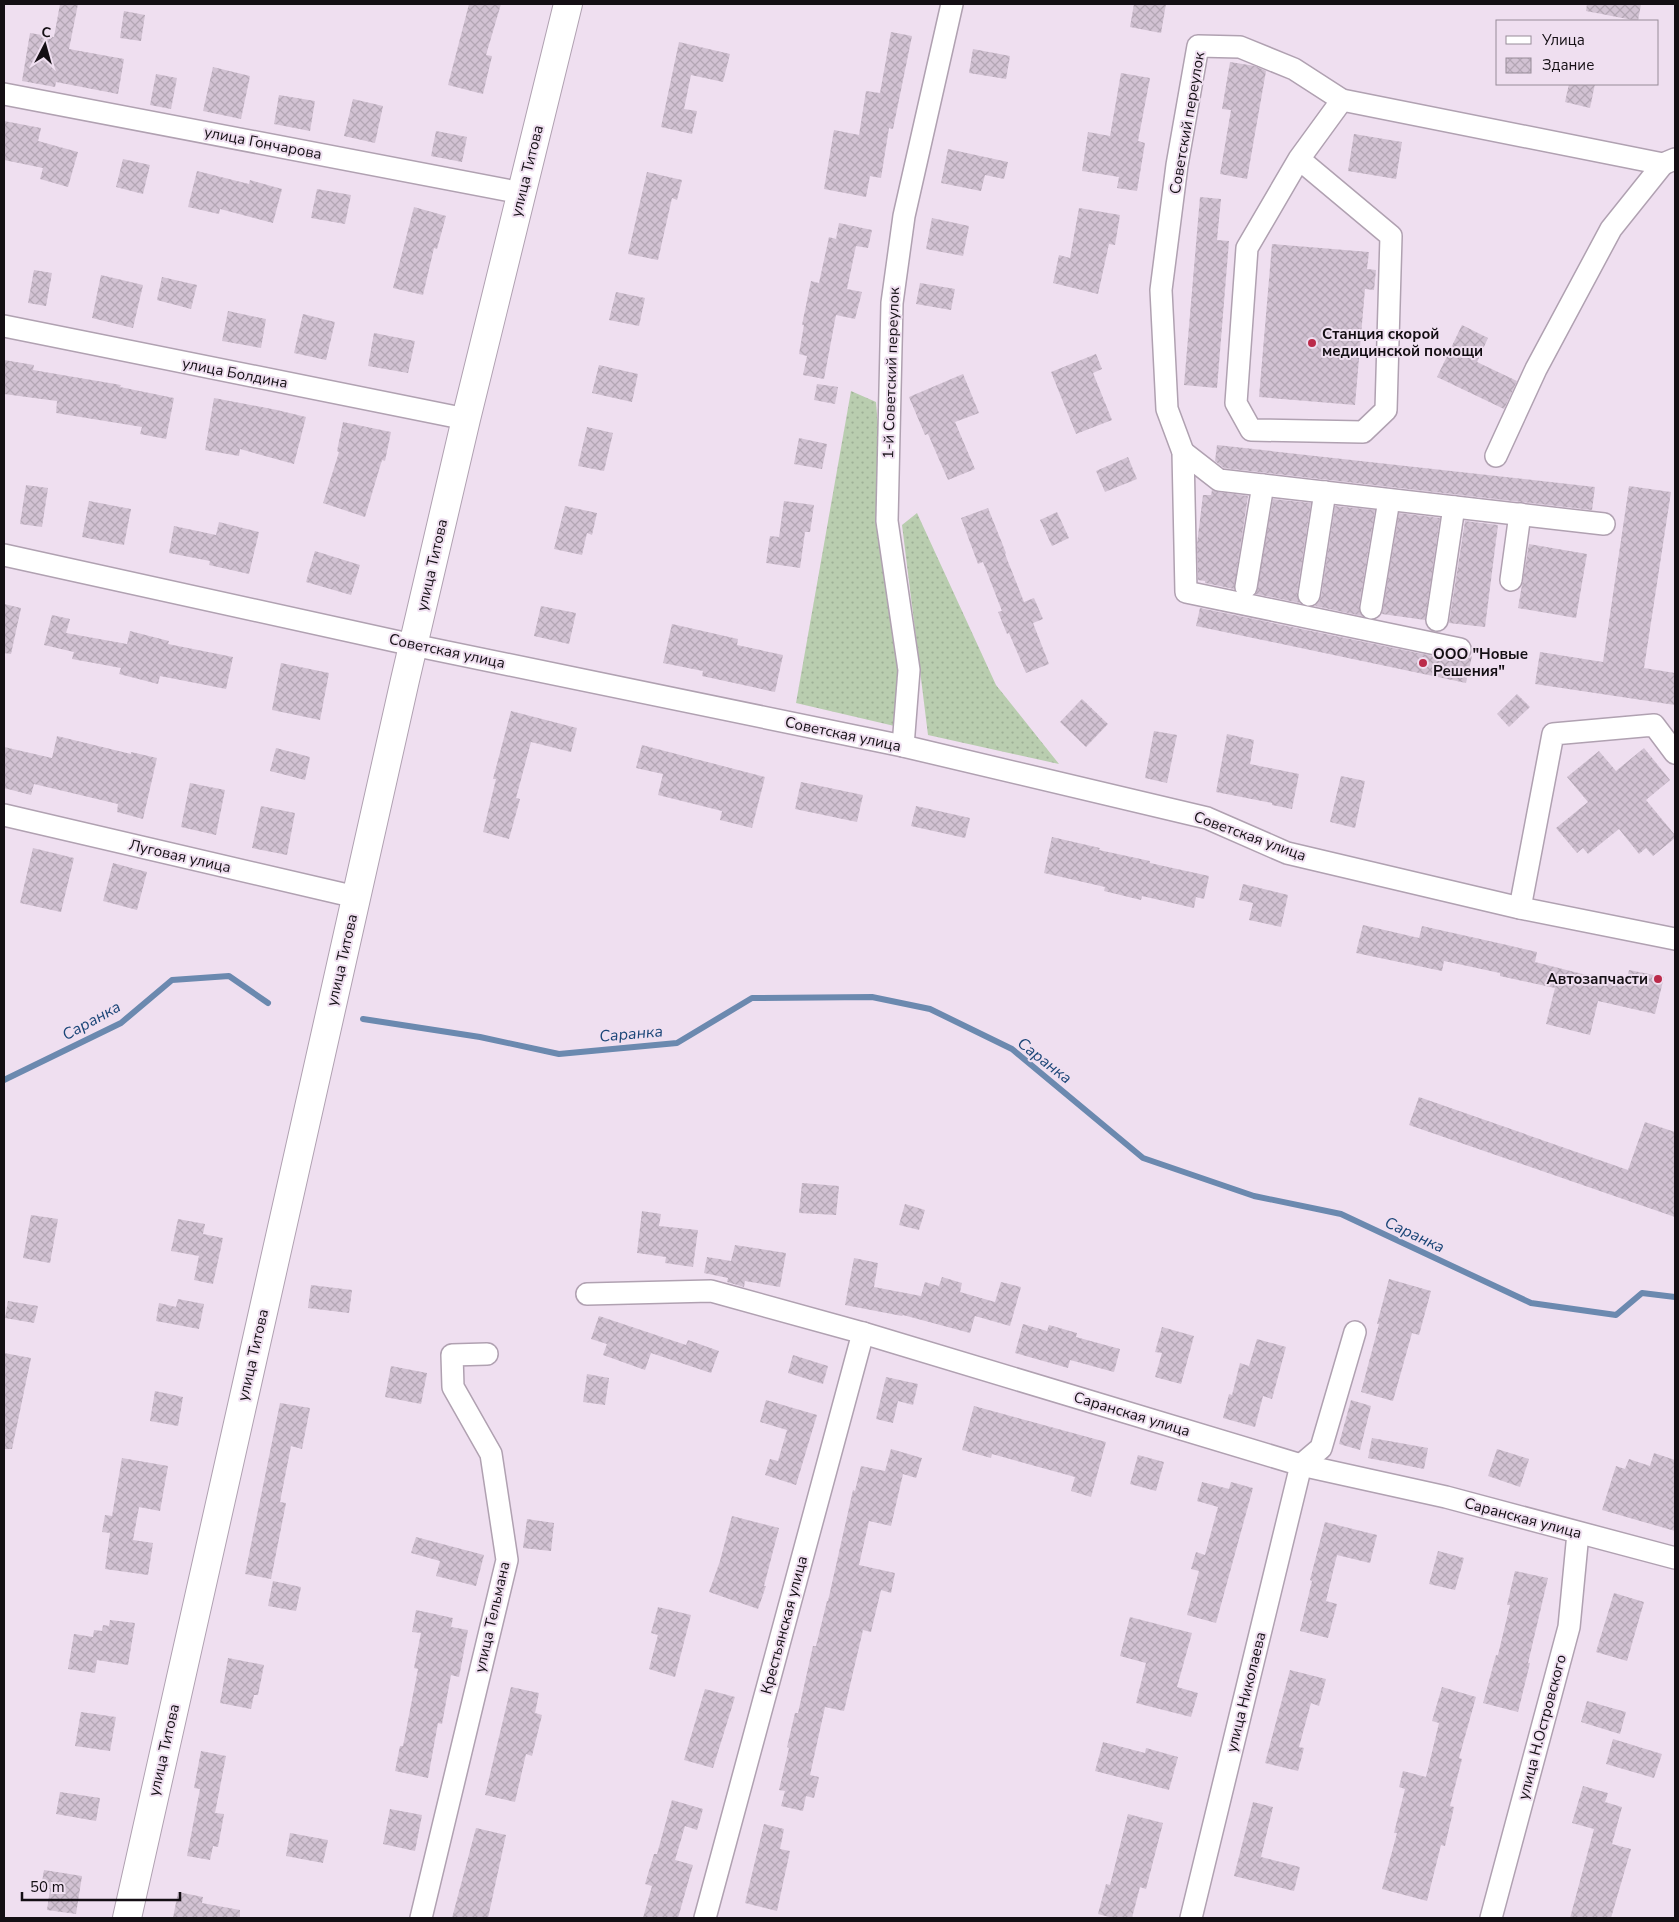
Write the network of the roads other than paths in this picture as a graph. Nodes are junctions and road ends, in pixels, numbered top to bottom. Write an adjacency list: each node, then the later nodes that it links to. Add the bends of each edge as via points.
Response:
1 (568, 4): 7 (main road, улица Титова)
2 (952, 4): 26 (street, 1-й Советский переулок, via 904,216 892,303 886,521 909,670)
3 (4, 94): 7 (street, улица Гончарова)
4 (1342, 100): 5 (street); 6 (street, Советский переулок); 10 (street, Советский переулок, via 1294,69 1240,47 1198,46 1177,165 1161,290 1167,409)
5 (1299, 159): 5 (street, via 1247,248 1236,403 1251,430 1363,432 1386,410 1392,236)
6 (1669, 162): 11 (street, via 1611,229 1536,369)
7 (522, 193): 9 (main road, улица Титова)
8 (4, 326): 9 (street, улица Болдина)
9 (466, 419): 24 (main road, улица Титова)
10 (1183, 452): 12 (street, via 1219,480); 25 (street, via 1186,592)
11 (1496, 456)
12 (1263, 485): 13 (street); 20 (street)
13 (1325, 492): 14 (street); 21 (street)
14 (1389, 500): 15 (street); 22 (street)
15 (1454, 507): 16 (street); 23 (street)
16 (1520, 514): 17 (street); 19 (street)
17 (1604, 524)
18 (4, 555): 24 (street, Советская улица)
19 (1511, 580)
20 (1246, 587)
21 (1309, 595)
22 (1371, 608)
23 (1437, 620)
24 (413, 645): 26 (street, Советская улица); 29 (main road, улица Титова)
25 (1460, 649)
26 (902, 746): 30 (street, Советская улица, via 1207,818 1287,853)
27 (1675, 753): 30 (street, via 1654,725 1553,734)
28 (4, 816): 29 (street, Луговая улица)
29 (356, 897): 39 (main road, улица Титова)
30 (1520, 908): 31 (street, Советская улица)
31 (1675, 938)
32 (587, 1294): 34 (street, Саранская улица, via 711,1291)
33 (1355, 1332): 36 (street, via 1321,1448)
34 (862, 1333): 36 (street, Саранская улица); 41 (street, Крестьянская улица)
35 (487, 1354): 40 (street, улица Тельмана, via 452,1355 453,1387 491,1454 507,1560)
36 (1302, 1465): 37 (street, Саранская улица, via 1446,1497); 42 (street, улица Николаева)
37 (1578, 1533): 38 (street, Саранская улица); 43 (street, улица Н.Островского, via 1569,1627)
38 (1675, 1558)
39 (126, 1918)
40 (421, 1918)
41 (704, 1918)
42 (1192, 1918)
43 (1491, 1918)

